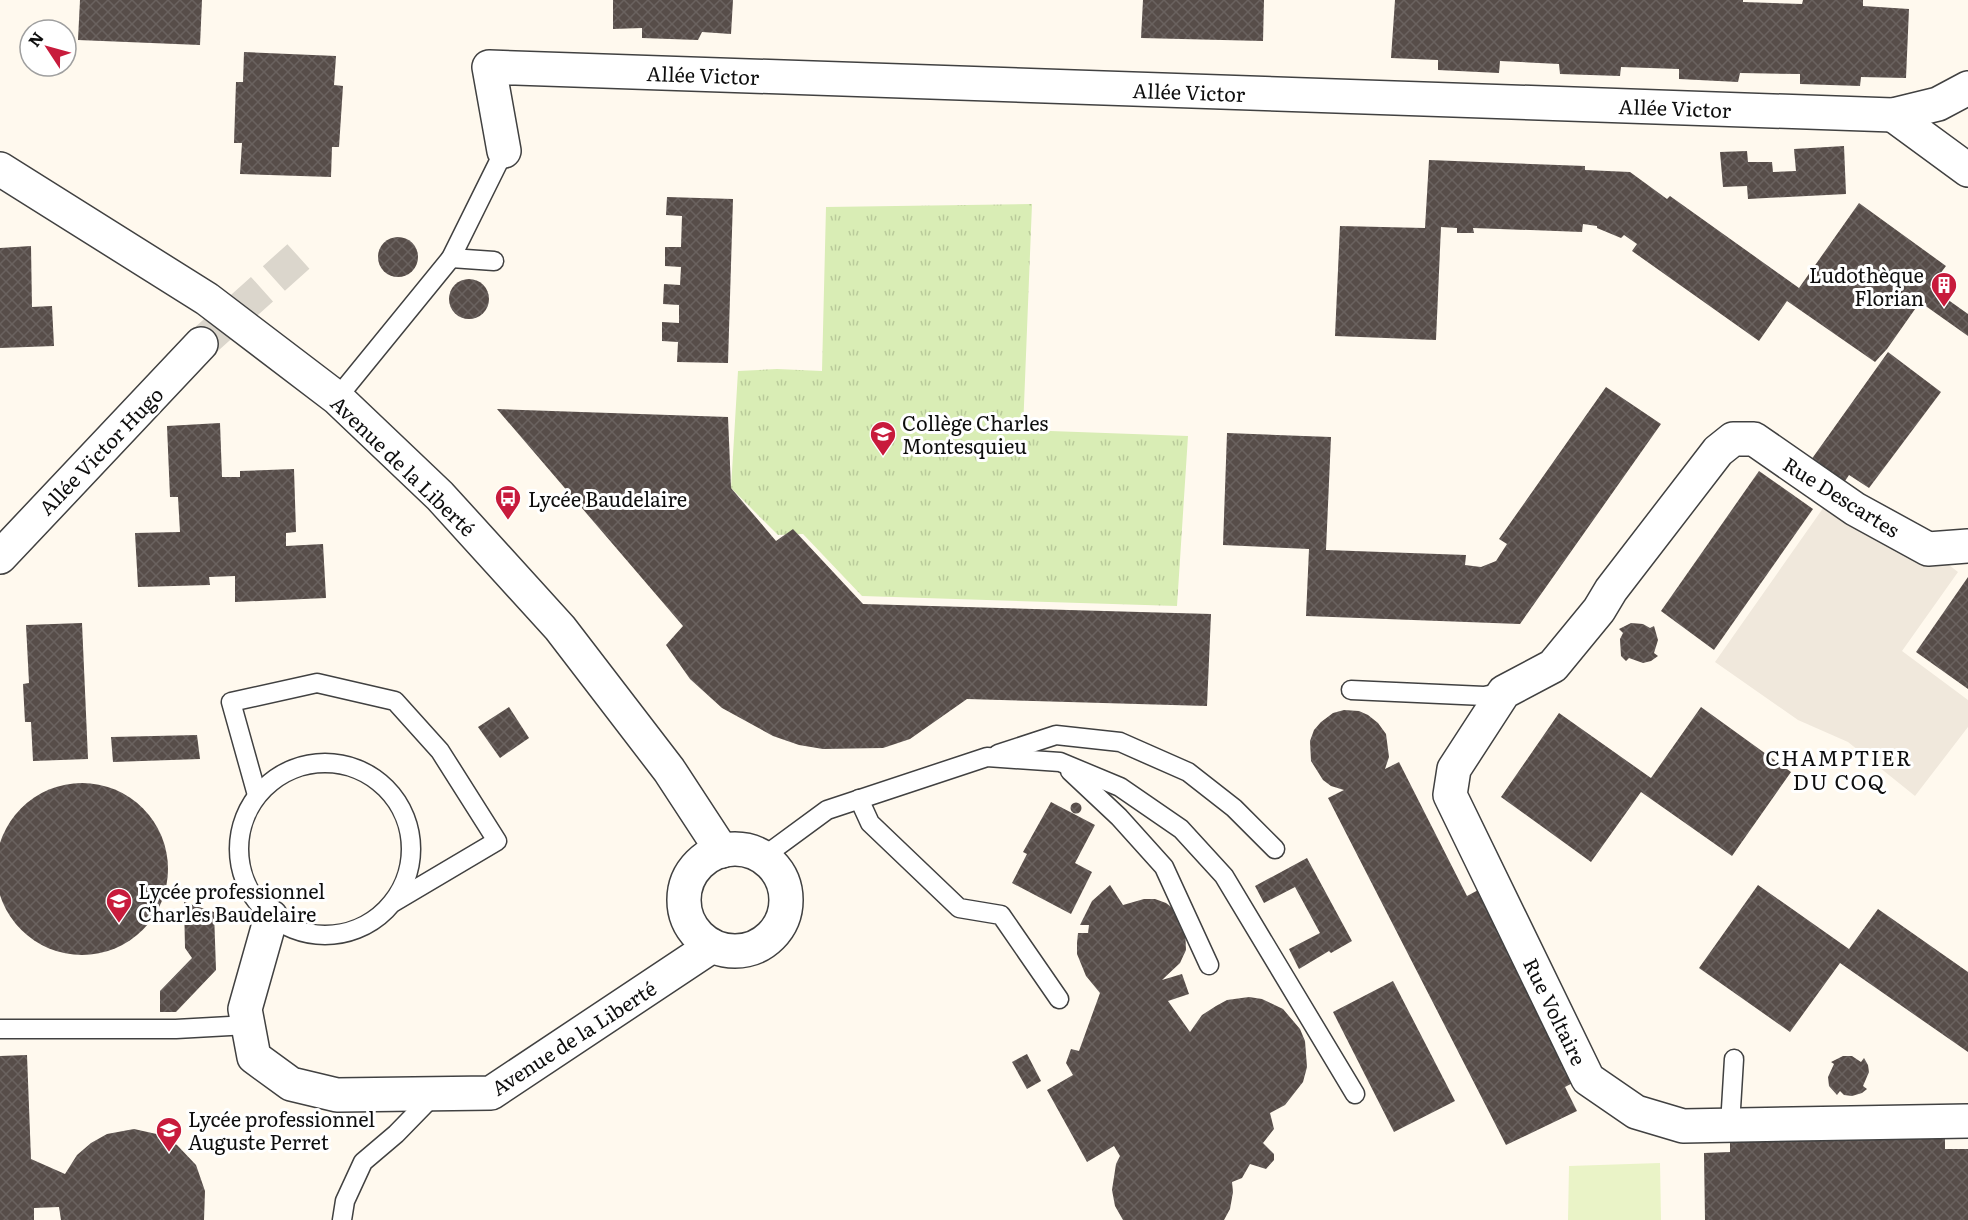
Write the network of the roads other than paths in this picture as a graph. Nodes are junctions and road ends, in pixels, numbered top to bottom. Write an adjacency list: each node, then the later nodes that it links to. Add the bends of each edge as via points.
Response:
1 (1968, 88): 2 (street, Allée Victor, via 1938,104)
2 (1893, 115): 3 (street, Allée Victor, via 489,67); 5 (street)
3 (504, 151): 6 (lane)
4 (0, 169): 9 (street, Avenue de la Liberté, via 207,298)
5 (1968, 170)
6 (451, 258): 7 (lane); 9 (lane)
7 (494, 261)
8 (201, 344): 11 (street, Allée Victor Hugo)
9 (337, 398): 19 (street, Avenue de la Liberté, via 440,496 560,628 669,770)
10 (1968, 546): 13 (street, Rue Descartes, via 1928,549 1855,509 1754,439 1733,439 1718,451 1553,666)
11 (0, 557)
12 (1351, 690): 13 (lane, via 1484,696)
13 (1504, 692): 32 (street, Rue Voltaire, via 1454,769 1450,795 1588,1079 1636,1112 1683,1126)
14 (987, 757): 15 (lane); 17 (lane); 18 (lane, via 1056,735 1120,742 1188,772 1234,808)
15 (1060, 762): 24 (lane, via 1119,817 1164,867); 30 (lane, via 1120,787 1180,829 1224,876)
16 (257, 795): 21 (lane, via 277,776 301,765 328,761 355,766 379,780 398,800 408,825 412,852 407,878); 21 (lane, via 231,702 317,683 395,701 441,751 497,841); 22 (lane, via 243,818 238,845 241,872 253,897)
17 (859, 799): 20 (lane, via 826,810); 25 (lane, via 870,823 959,908 1001,915)
18 (1275, 849)
19 (722, 851): 20 (street, via 742,850); 23 (street, via 704,860 691,876 684,895 686,916 696,934)
20 (762, 857): 23 (street, via 777,870 785,888 786,907 780,926 767,940 750,949 731,951)
21 (394, 902): 22 (lane, via 373,921 349,932 322,936 295,930)
22 (271, 917): 26 (street, Avenue de la Liberté, via 245,1009)
23 (712, 946): 29 (street, Avenue de la Liberté, via 491,1093)
24 (1209, 965)
25 (1059, 999)
26 (248, 1025): 27 (lane); 29 (street, Avenue de la Liberté, via 254,1057 291,1084 337,1095)
27 (0, 1029)
28 (1734, 1059): 32 (lane)
29 (435, 1094): 33 (lane, via 363,1162 345,1201)
30 (1355, 1094)
31 (1968, 1121): 32 (street, Rue Voltaire)
32 (1730, 1125)
33 (342, 1220)

